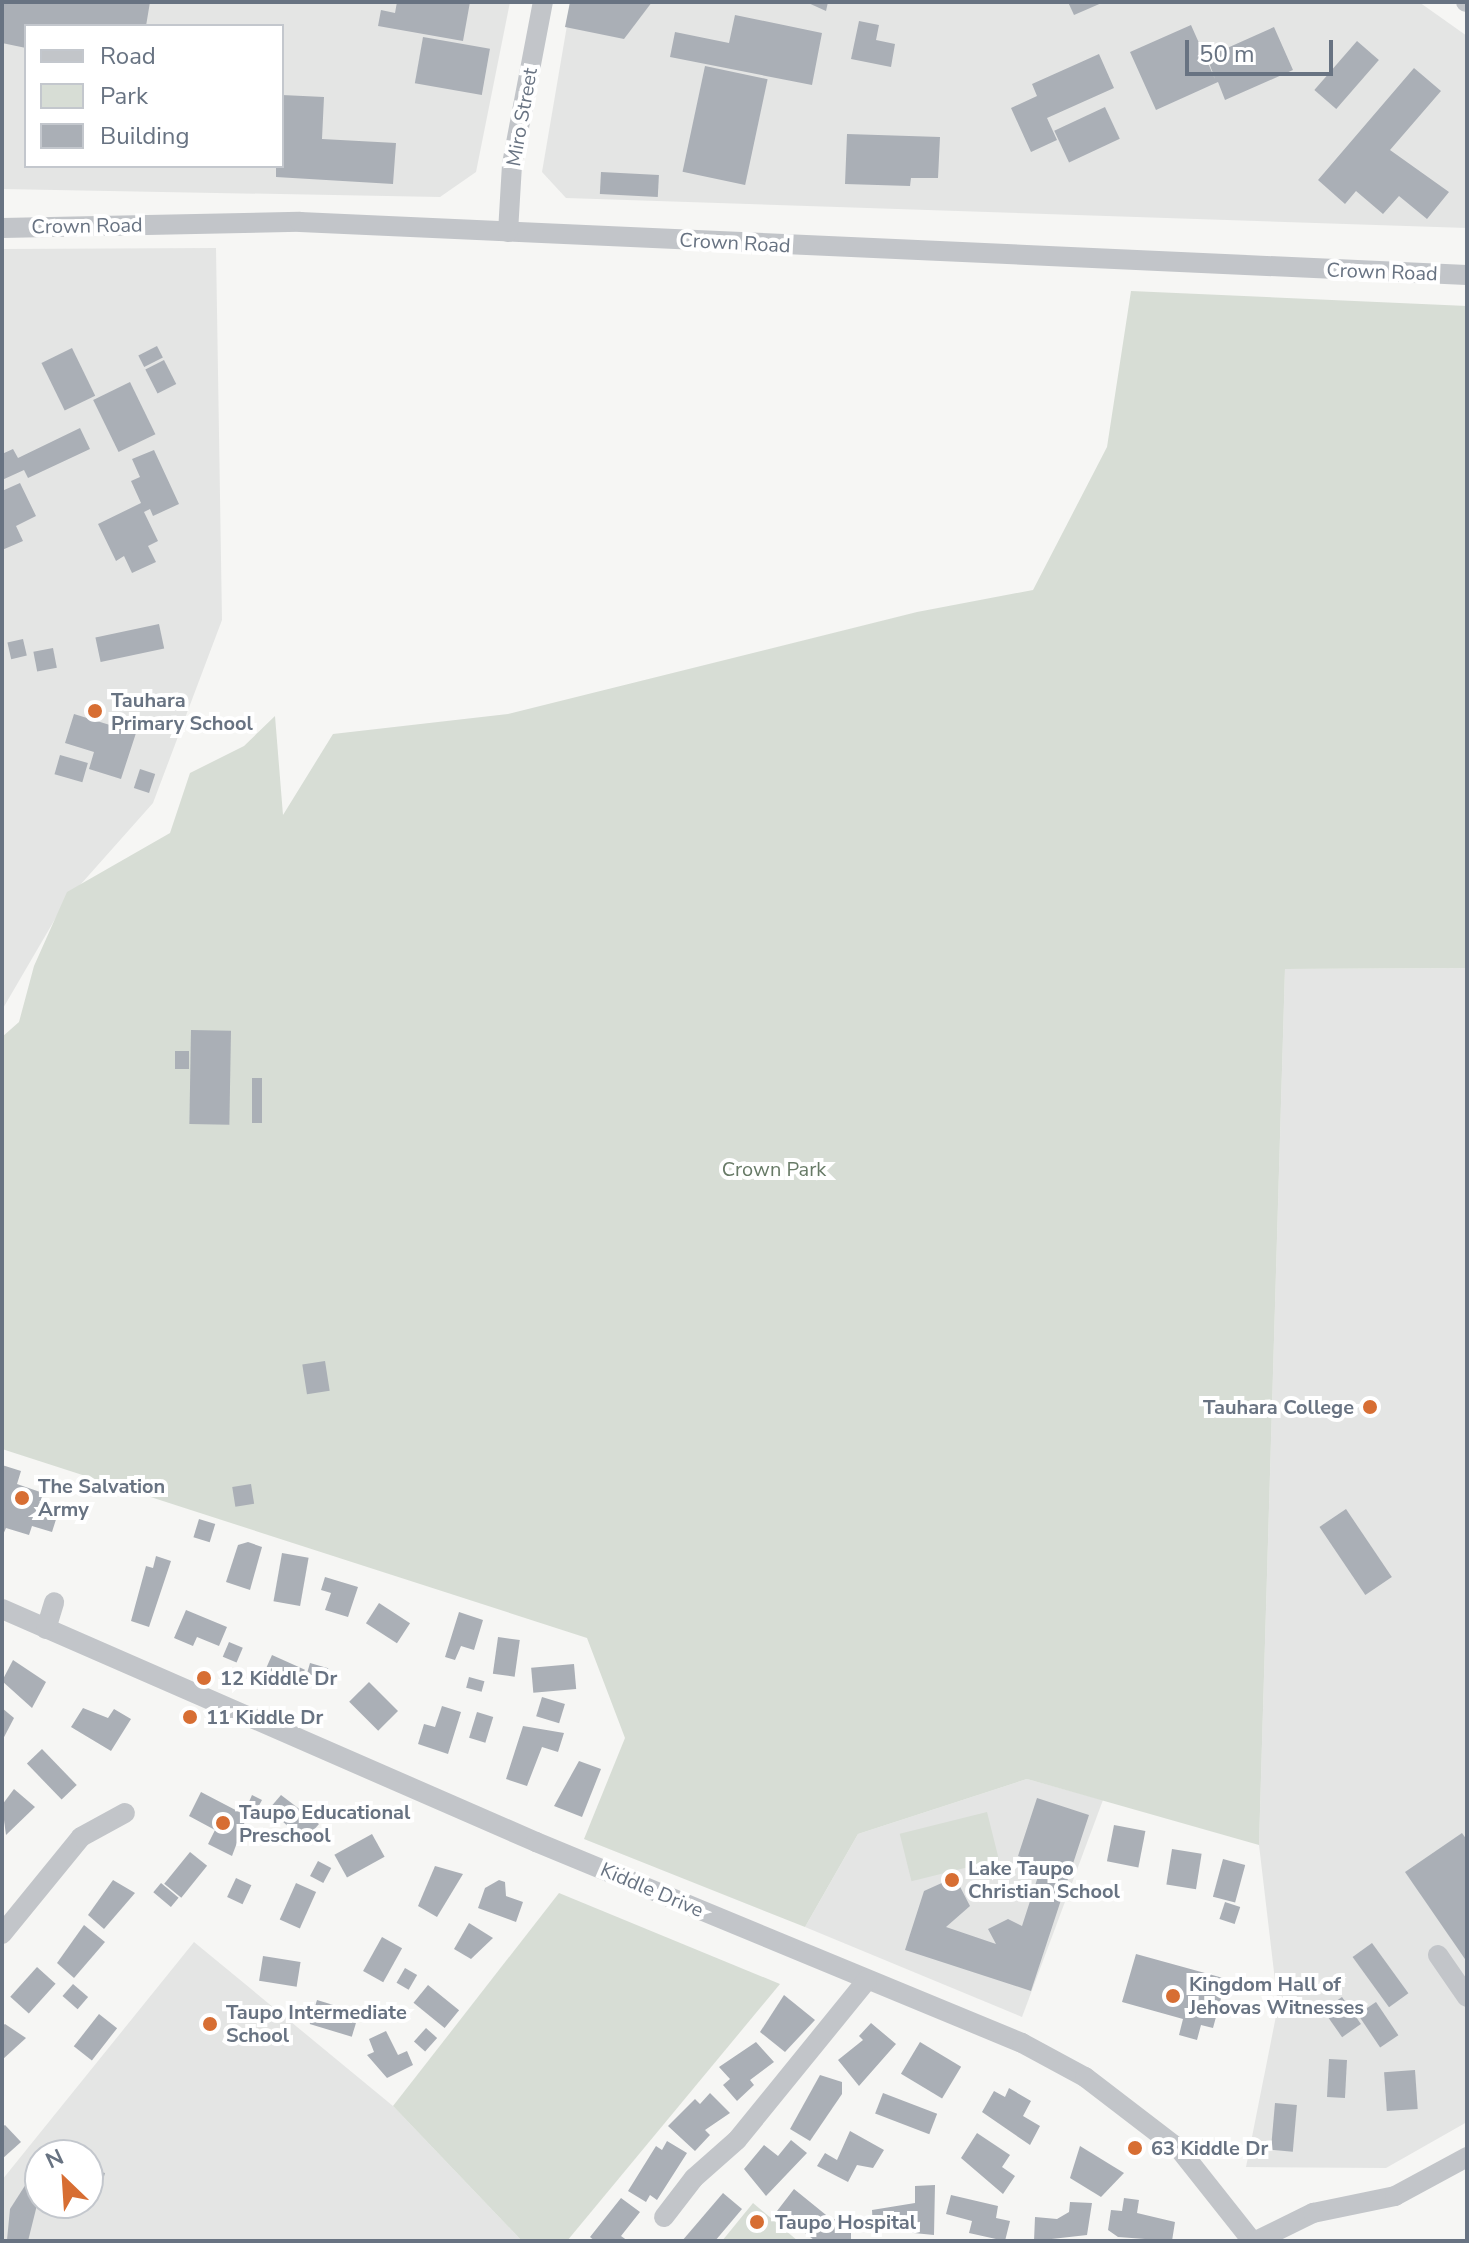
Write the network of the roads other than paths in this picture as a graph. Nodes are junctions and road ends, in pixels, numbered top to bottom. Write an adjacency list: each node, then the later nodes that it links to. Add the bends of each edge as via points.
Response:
1 (543, 2): 3 (street, Miro Street, via 512,164)
2 (2, 228): 3 (street, Crown Road, via 300,222)
3 (508, 232): 4 (street, Crown Road)
4 (1467, 275)
5 (54, 1602): 7 (street)
6 (2, 1609): 7 (street, Kiddle Drive)
7 (46, 1629): 11 (street, Kiddle Drive)
8 (125, 1813): 9 (street, via 81,1837)
9 (2, 1934)
10 (1438, 1955): 12 (street)
11 (867, 1980): 14 (street, via 737,2140 694,2178); 15 (street, Kiddle Drive, via 1022,2043 1085,2077 1180,2150)
12 (1467, 1997)
13 (1465, 2163): 15 (street, via 1395,2196 1313,2213)
14 (664, 2217)
15 (1254, 2241)

